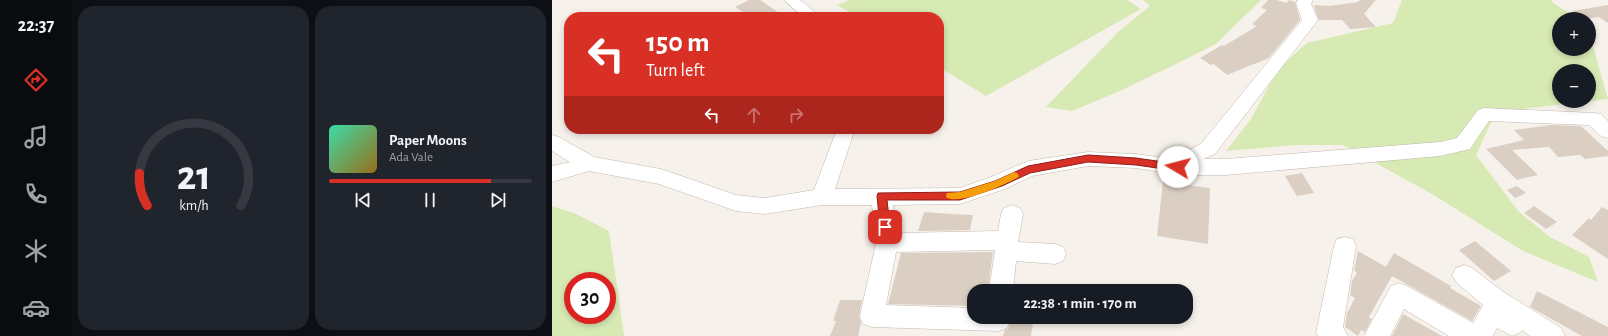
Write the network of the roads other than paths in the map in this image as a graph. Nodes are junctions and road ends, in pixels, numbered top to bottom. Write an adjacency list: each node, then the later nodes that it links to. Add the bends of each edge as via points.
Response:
1 (791, 0): 3 (street)
2 (1306, 0): 7 (street, via 1303,3 1310,20 1208,150 1184,160)
3 (807, 12)
4 (1608, 131): 7 (street, via 1594,119 1484,114 1463,144 1440,149 1226,167 1178,167)
5 (844, 134): 11 (street)
6 (552, 142): 8 (street)
7 (1136, 162): 10 (street, via 1088,159 1028,170 960,196)
8 (589, 164): 9 (street); 11 (street, via 660,177 736,203 765,206)
9 (552, 174)
10 (881, 196): 11 (street); 13 (street)
11 (822, 197)
12 (1012, 214): 14 (street)
13 (887, 243): 14 (street); 19 (street, via 872,316)
14 (1006, 245): 16 (street); 18 (street)
15 (1345, 246): 20 (street, via 1329,332)
16 (1055, 254)
17 (1464, 274): 25 (street, via 1494,300)
18 (1002, 284)
19 (967, 319)
20 (1335, 336)
21 (1376, 336): 22 (street, via 1399,294)
22 (1472, 336)
23 (1480, 336): 24 (street, via 1492,312)
24 (1533, 336)
25 (1552, 336)

